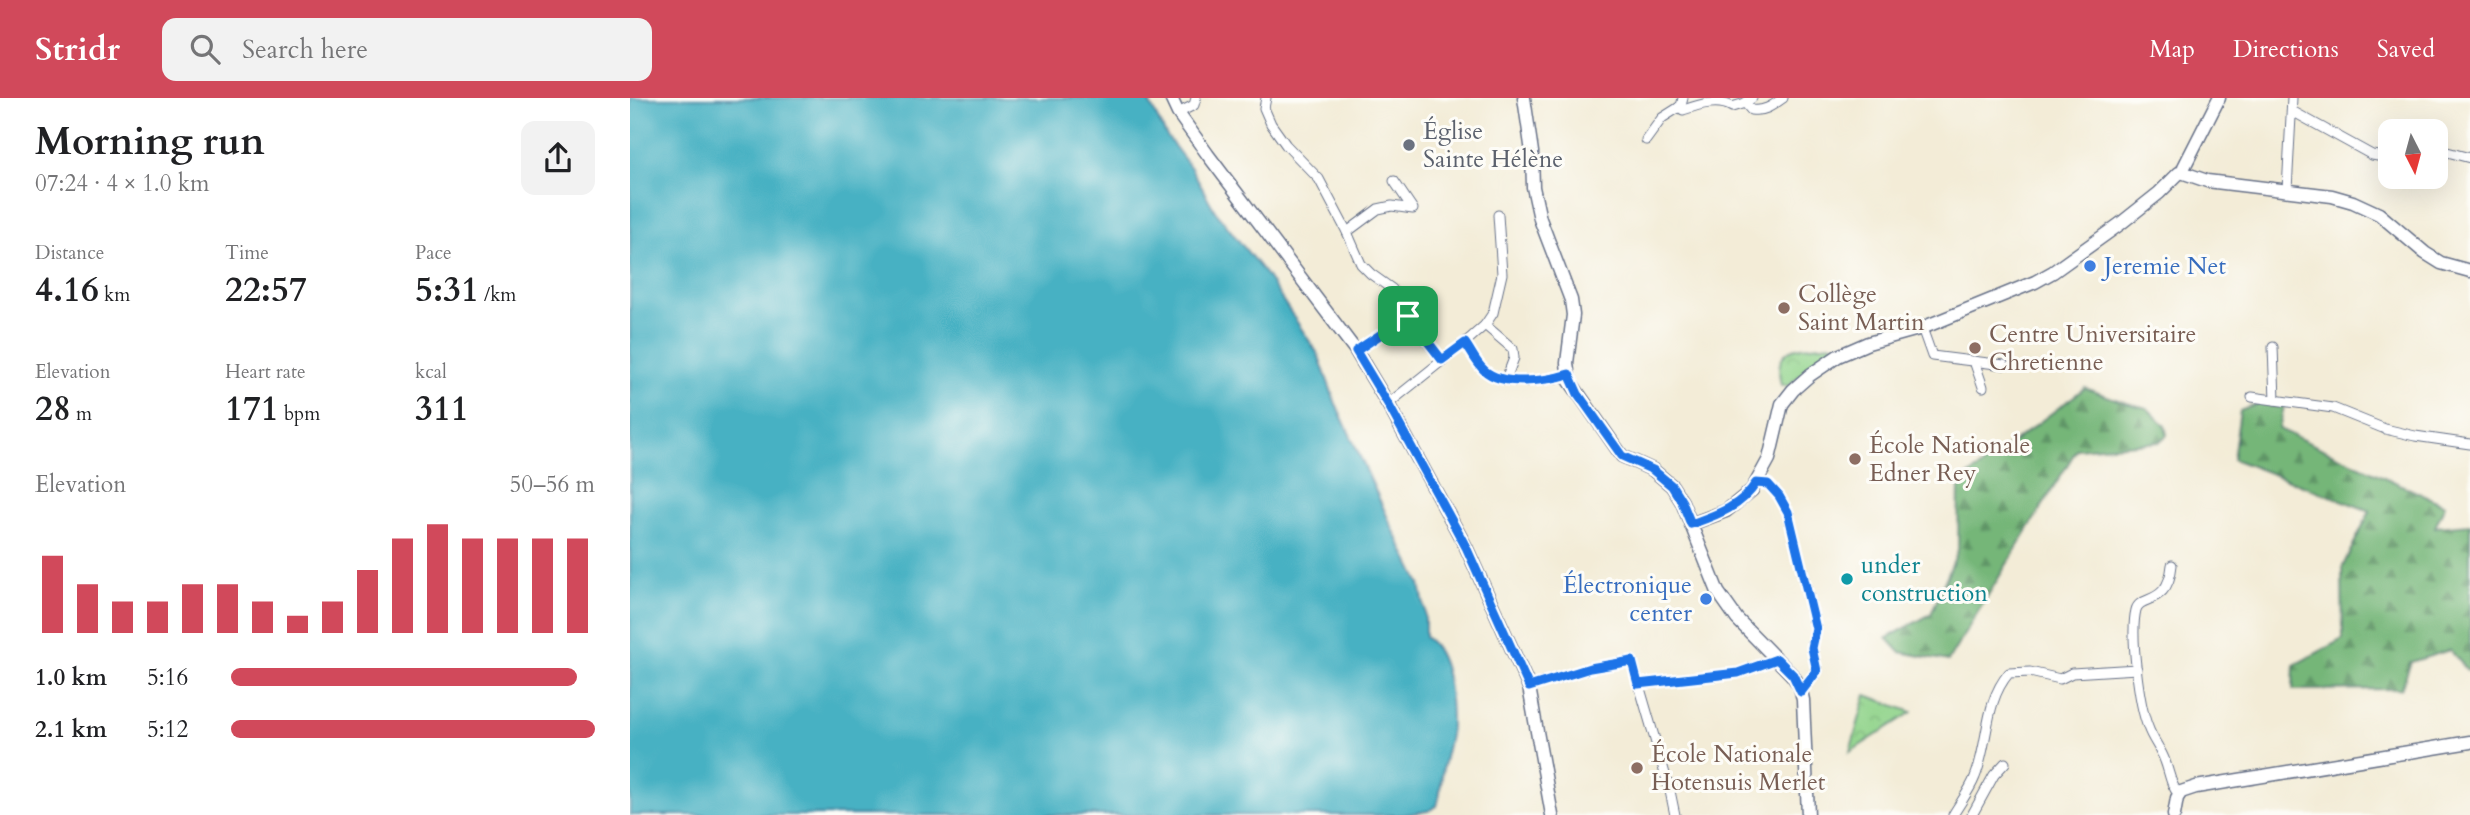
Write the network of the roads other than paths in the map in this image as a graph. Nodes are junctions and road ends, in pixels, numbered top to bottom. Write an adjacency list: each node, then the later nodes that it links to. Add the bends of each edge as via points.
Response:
1 (1171, 98): 11 (street)
2 (1196, 98): 11 (street, via 1194,105)
3 (1266, 98): 20 (street, via 1264,108 1271,124 1319,179)
4 (1524, 98): 31 (street, via 1540,219 1571,300)
5 (1783, 98): 8 (street, via 1758,111 1751,110)
6 (2219, 98): 16 (street)
7 (2292, 98): 10 (street)
8 (1748, 101): 9 (street, via 1732,107 1717,100 1683,110)
9 (1681, 103): 12 (street)
10 (2292, 111): 14 (street); 18 (street)
11 (1178, 113): 27 (street)
12 (1646, 140)
13 (2448, 152): 15 (street)
14 (2378, 156)
15 (2470, 158)
16 (2182, 171): 18 (street, via 2207,181); 24 (street, via 2070,262 2035,282)
17 (1394, 181): 20 (street, via 1413,209 1378,209)
18 (2287, 190): 21 (street, via 2332,196 2367,208 2425,253)
19 (1498, 215): 23 (street, via 1502,274 1493,313)
20 (1347, 232): 22 (street, via 1361,264 1392,289)
21 (2470, 271)
22 (1408, 316): 27 (street); 28 (street)
23 (1485, 325): 25 (street); 32 (street, via 1513,349)
24 (1922, 328): 29 (street, via 1931,356); 38 (street, via 1838,356 1793,390 1782,404 1769,459)
25 (1465, 343): 28 (street); 32 (street, via 1484,370)
26 (2273, 347): 35 (street)
27 (1356, 351): 36 (street)
28 (1442, 360): 36 (street)
29 (1974, 361): 30 (street); 33 (street)
30 (2004, 365)
31 (1569, 374): 32 (street, via 1554,379); 39 (street, via 1622,456 1653,470 1672,486)
32 (1506, 379)
33 (1983, 387)
34 (2252, 397): 35 (street)
35 (2275, 400): 37 (street, via 2333,408 2385,429)
36 (1388, 404): 44 (street, via 1466,547)
37 (2470, 444)
38 (1756, 483): 39 (street, via 1726,511); 45 (street, via 1768,484 1788,512 1816,629 1812,648 1817,671)
39 (1691, 524): 41 (street, via 1718,592 1737,619)
40 (2172, 565): 42 (street, via 2168,586 2159,597 2136,608)
41 (1777, 659): 43 (street, via 1738,673); 45 (street, via 1793,675)
42 (2137, 669): 48 (street, via 2148,727); 52 (street, via 2072,673 2060,679 2031,672 2009,673 1988,718 1975,778)
43 (1638, 684): 44 (street, via 1632,661); 50 (street)
44 (1529, 687): 49 (street)
45 (1801, 692): 51 (street)
46 (2470, 742): 48 (street, via 2196,787)
47 (2005, 762): 53 (street)
48 (2179, 795): 54 (street)
49 (1552, 815)
50 (1675, 815)
51 (1808, 815)
52 (1953, 815)
53 (1972, 815)
54 (2175, 815)

